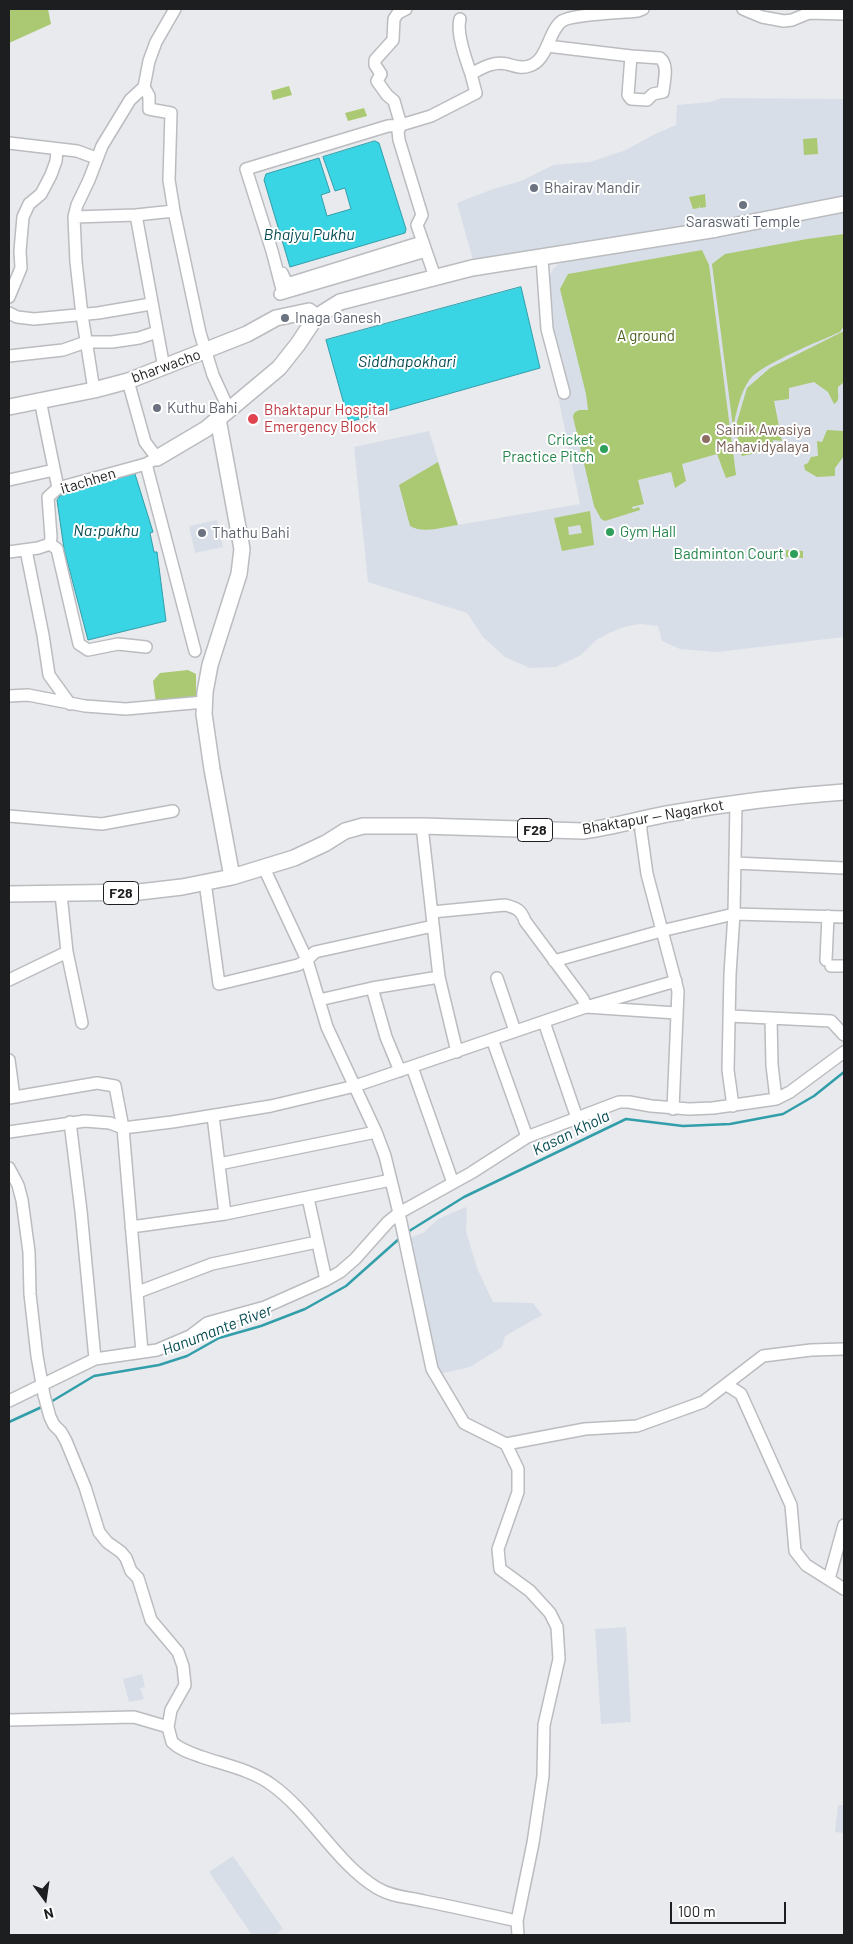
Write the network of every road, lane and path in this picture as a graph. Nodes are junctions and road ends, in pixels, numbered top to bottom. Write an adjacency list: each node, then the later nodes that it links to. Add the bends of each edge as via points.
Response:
1 (175, 9): 10 (street, via 156,42)
2 (406, 9): 11 (street, via 394,19 393,40 380,52 374,65 381,74 377,81 394,101)
3 (643, 9): 7 (street, via 573,17 562,22)
4 (743, 9): 5 (street, via 784,21 809,13)
5 (844, 14)
6 (460, 19): 9 (street, via 461,41)
7 (547, 46): 8 (street); 9 (street, via 531,66 519,68 489,64)
8 (631, 56): 8 (street, via 663,60 662,92 653,94 648,100 628,96)
9 (471, 74): 11 (street, via 476,93 431,116)
10 (144, 87): 14 (street, via 130,100); 16 (street, via 150,109 172,113 169,180)
11 (401, 125): 19 (street, via 399,140 422,215 417,225); 20 (street, via 388,126 246,169)
12 (9, 143): 13 (street)
13 (57, 150): 14 (street, via 77,151); 23 (street, via 42,194 29,204 23,217 21,268)
14 (96, 158): 18 (street)
15 (844, 204): 21 (main road)
16 (174, 211): 17 (street); 30 (street)
17 (136, 215): 18 (street); 24 (street)
18 (74, 217): 26 (street)
19 (424, 246): 20 (street, via 287,284); 20 (street, via 281,294); 22 (street)
20 (272, 251)
21 (542, 258): 22 (main road); 35 (street, via 547,328)
22 (435, 277): 27 (main road, via 340,302)
23 (9, 297)
24 (151, 304): 26 (street); 28 (street)
25 (9, 313): 26 (street, via 34,319)
26 (82, 315): 29 (street)
27 (316, 317): 30 (main road, bharwacho, via 309,311 276,318); 38 (main road, via 279,368)
28 (157, 332): 29 (street, via 112,342); 32 (street)
29 (86, 342): 31 (street, via 63,350); 34 (street)
30 (206, 352): 32 (main road, bharwacho); 38 (street)
31 (9, 356)
32 (164, 368): 33 (main road, bharwacho)
33 (128, 381): 34 (main road, bharwacho); 39 (street)
34 (94, 390): 36 (main road, bharwacho)
35 (564, 393)
36 (40, 400): 37 (main road, bharwacho); 40 (street)
37 (9, 407)
38 (224, 414): 39 (main road, via 206,429); 49 (main road, via 242,549 239,574 210,664)
39 (151, 461): 42 (street, itachhen); 47 (street)
40 (54, 470): 41 (street); 42 (street)
41 (9, 480)
42 (58, 488): 43 (street, itachhen, via 48,497)
43 (50, 544): 45 (street); 46 (street, via 57,550 79,644 88,650 118,644)
44 (9, 550): 45 (street)
45 (26, 550): 50 (street, via 44,634 49,675)
46 (146, 647)
47 (195, 651)
48 (9, 696): 50 (street, via 28,695)
49 (204, 702): 50 (street, via 126,709); 60 (main road, via 212,769)
50 (70, 704)
51 (844, 792): 52 (main road, Bhaktapur — Nagarkot / F28)
52 (736, 803): 55 (main road, Bhaktapur — Nagarkot / F28); 57 (street)
53 (172, 811): 54 (street, via 102,824)
54 (9, 816)
55 (641, 819): 56 (main road, Bhaktapur — Nagarkot / F28, via 583,831); 69 (street, via 647,874)
56 (422, 826): 58 (main road, Bhaktapur — Nagarkot / F28, via 356,828 294,858); 64 (street)
57 (735, 863): 59 (street); 65 (street)
58 (264, 868): 60 (main road, Bhaktapur — Nagarkot / F28); 71 (street)
59 (844, 868)
60 (232, 877): 61 (main road, F28)
61 (205, 882): 63 (main road, F28, via 139,892); 71 (street, via 219,984)
62 (9, 894): 63 (main road, F28)
63 (61, 894): 70 (street)
64 (432, 912): 68 (street); 72 (street, via 505,905 517,908)
65 (734, 914): 66 (street); 69 (street); 82 (street)
66 (828, 916): 67 (street); 73 (street, via 829,963)
67 (844, 917)
68 (434, 926): 71 (street, via 315,952); 74 (street)
69 (661, 931): 72 (street); 77 (street)
70 (68, 952): 76 (street); 85 (street)
71 (307, 960): 79 (street)
72 (554, 961): 80 (street)
73 (844, 966)
74 (439, 977): 78 (street); 89 (street)
75 (497, 978): 86 (street)
76 (9, 980)
77 (676, 980): 80 (street); 81 (street)
78 (372, 988): 79 (street); 93 (street)
79 (319, 1000): 94 (street, via 327,1026)
80 (586, 1007): 81 (street); 84 (street)
81 (676, 1013): 98 (street)
82 (730, 1016): 83 (street); 97 (street, via 728,1070)
83 (771, 1018): 87 (street, via 831,1021); 96 (street)
84 (544, 1022): 86 (street); 100 (street)
85 (82, 1023)
86 (515, 1031): 88 (street)
87 (844, 1035)
88 (492, 1040): 89 (street); 105 (street)
89 (457, 1052): 92 (street)
90 (844, 1052): 96 (street)
91 (9, 1060): 95 (street)
92 (412, 1067): 93 (street); 109 (street)
93 (400, 1071): 94 (street)
94 (355, 1086): 99 (street); 104 (street)
95 (11, 1097): 102 (street, via 97,1083 115,1086)
96 (776, 1099): 97 (street)
97 (733, 1106): 98 (street, via 689,1110)
98 (673, 1108): 100 (street, via 619,1102)
99 (213, 1116): 102 (street); 106 (street)
100 (577, 1118): 105 (street)
101 (70, 1122): 102 (street, via 110,1123); 103 (street); 119 (street)
102 (123, 1128): 113 (street)
103 (9, 1132)
104 (376, 1132): 106 (street); 108 (street)
105 (527, 1137): 109 (street)
106 (220, 1164): 112 (street)
107 (9, 1168): 121 (street, via 22,1200)
108 (391, 1180): 110 (street); 111 (street)
109 (453, 1183): 111 (street)
110 (308, 1198): 112 (street); 114 (street)
111 (399, 1213): 115 (street, via 340,1272); 123 (street, via 432,1369 464,1423)
112 (225, 1214): 113 (street)
113 (131, 1227): 116 (street)
114 (317, 1242): 115 (street); 116 (street, via 212,1264)
115 (326, 1280): 118 (street, via 265,1308 207,1323 190,1336 166,1347)
116 (138, 1292): 118 (street)
117 (844, 1350): 120 (street, via 763,1356)
118 (142, 1352): 119 (street)
119 (95, 1360): 121 (street)
120 (727, 1385): 123 (street, via 703,1402 637,1426 585,1428); 125 (street, via 741,1394 791,1505 795,1552 806,1565)
121 (43, 1390): 122 (street); 128 (street, via 54,1425 61,1432 85,1487 98,1532 126,1558 138,1578 151,1620 170,1641 180,1659 185,1684 171,1710)
122 (9, 1401)
123 (506, 1444): 129 (street, via 518,1469 518,1492 498,1549 500,1569 530,1591 550,1613 557,1626 560,1659 544,1725 543,1776)
124 (844, 1525): 125 (street)
125 (829, 1579): 126 (street)
126 (844, 1589)
127 (9, 1720): 128 (street, via 134,1717)
128 (168, 1727): 129 (street, via 172,1742 182,1750 272,1784 355,1870 377,1888 392,1896)
129 (517, 1921): 130 (street)
130 (518, 1935)

